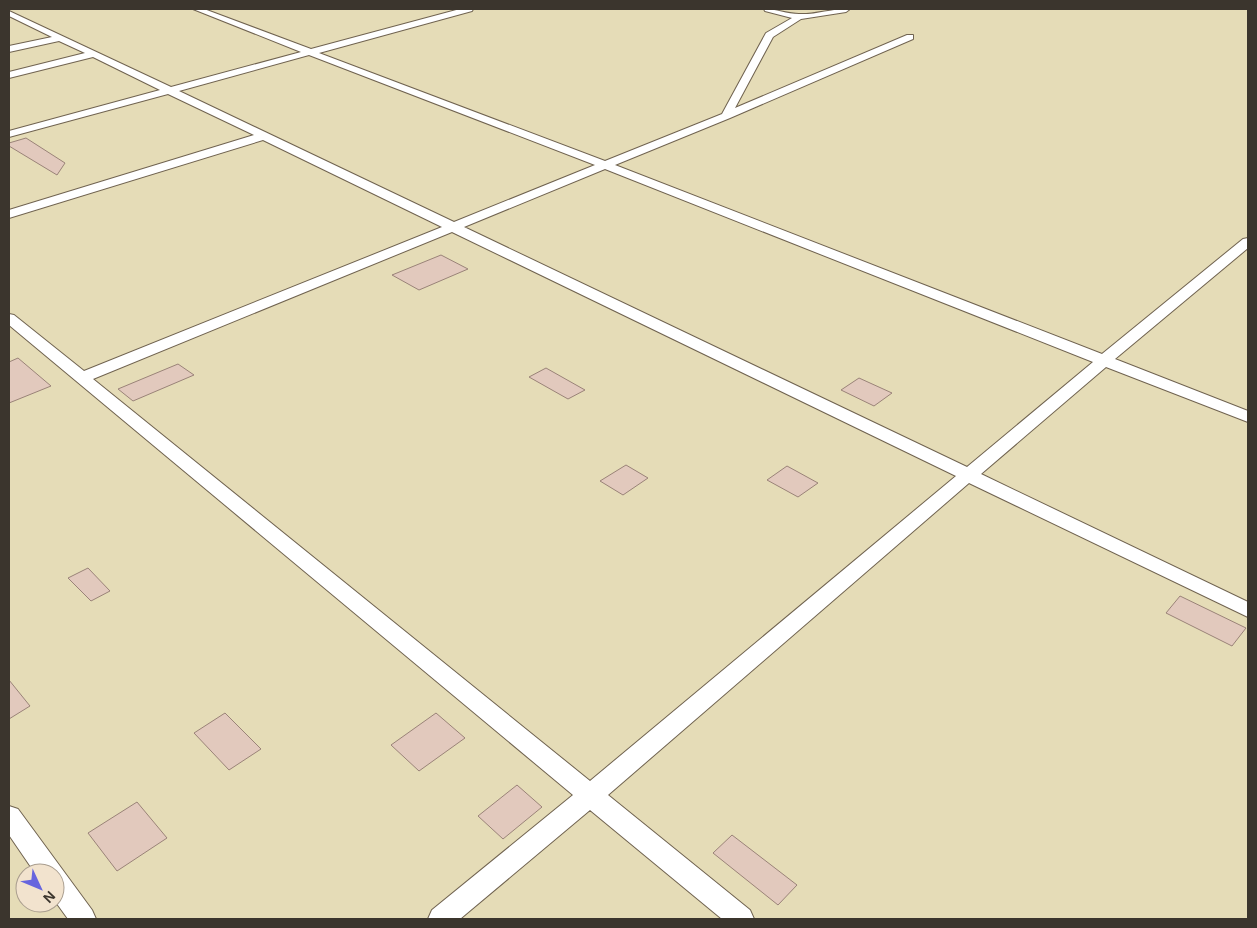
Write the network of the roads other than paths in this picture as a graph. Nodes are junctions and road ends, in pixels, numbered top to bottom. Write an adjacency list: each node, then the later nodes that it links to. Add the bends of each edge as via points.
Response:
1 (198, 9): 10 (street)
2 (469, 9): 10 (street)
3 (768, 9): 6 (street)
4 (846, 9): 6 (street)
5 (9, 14): 7 (street)
6 (799, 17): 14 (street, via 769,35)
7 (59, 38): 9 (street); 11 (street)
8 (910, 38): 14 (street)
9 (9, 49)
10 (310, 52): 13 (street); 17 (street)
11 (94, 54): 12 (street); 13 (street)
12 (9, 75)
13 (169, 90): 15 (street); 16 (street)
14 (726, 116): 17 (street)
15 (9, 134)
16 (264, 136): 18 (street); 19 (street)
17 (605, 165): 19 (street); 22 (street)
18 (9, 214)
19 (453, 226): 23 (street); 25 (street)
20 (1248, 242): 22 (street)
21 (9, 318): 23 (street)
22 (1103, 359): 24 (street); 25 (street)
23 (81, 378): 27 (street)
24 (1248, 417)
25 (967, 476): 26 (street); 27 (street)
26 (1248, 610)
27 (591, 796): 32 (street); 33 (street)
28 (9, 816): 29 (street)
29 (43, 863)
30 (65, 894): 31 (street)
31 (83, 919)
32 (440, 919)
33 (741, 919)

